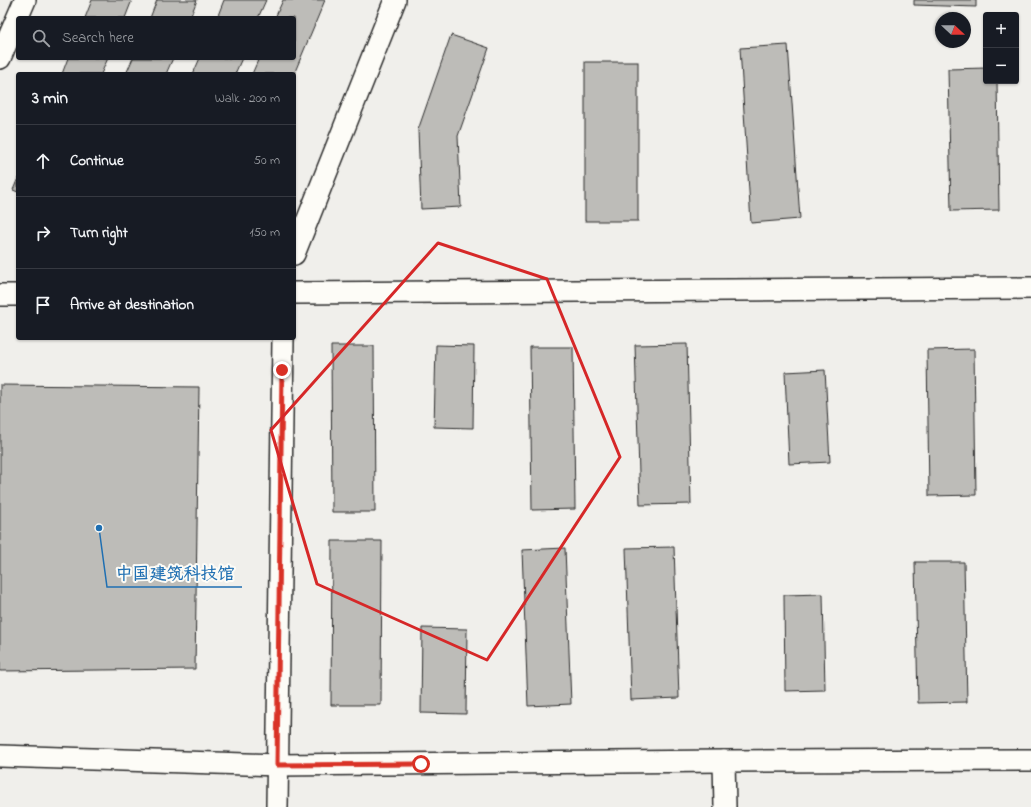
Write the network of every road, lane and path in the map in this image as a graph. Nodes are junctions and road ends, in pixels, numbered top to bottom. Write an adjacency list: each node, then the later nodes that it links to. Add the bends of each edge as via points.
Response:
1 (25, 0): 3 (street)
2 (395, 0): 6 (street)
3 (18, 16)
4 (16, 21): 5 (street)
5 (0, 58)
6 (296, 249)
7 (1031, 288): 8 (street)
8 (296, 293)
9 (0, 295): 10 (street)
10 (16, 295)
11 (283, 340): 15 (street)
12 (0, 756): 15 (street)
13 (1031, 760): 14 (street)
14 (724, 761): 15 (street); 17 (street)
15 (277, 765): 16 (street)
16 (277, 807)
17 (725, 807)

